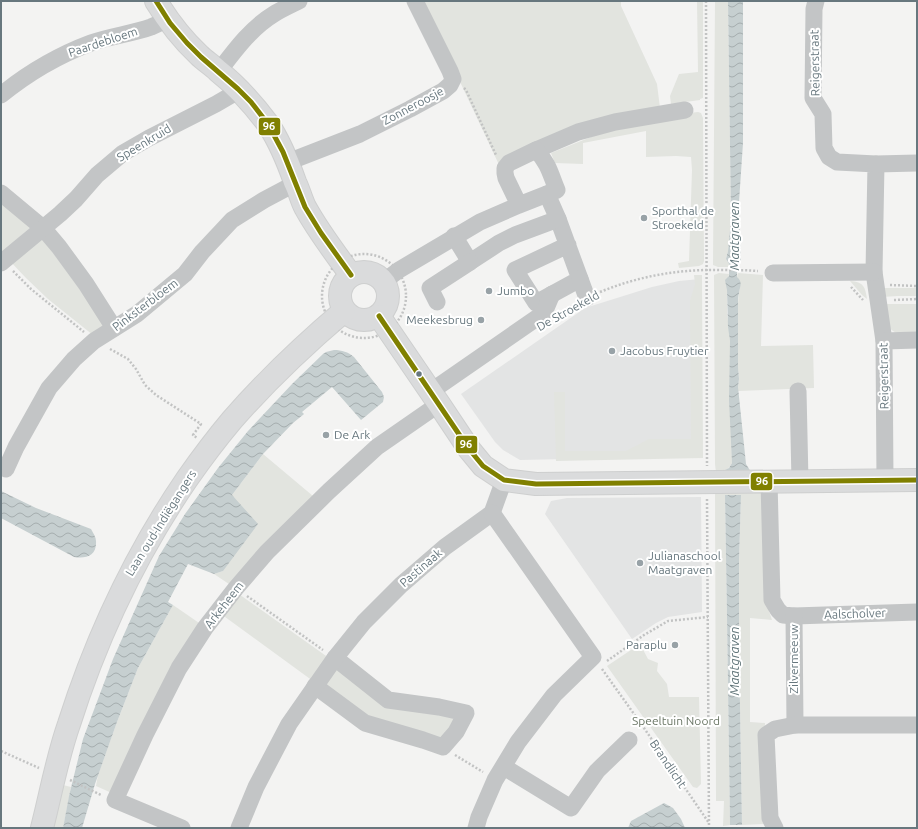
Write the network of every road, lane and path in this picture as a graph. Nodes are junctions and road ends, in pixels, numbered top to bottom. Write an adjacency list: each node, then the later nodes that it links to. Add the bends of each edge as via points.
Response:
1 (299, 1): 6 (street, via 255,28)
2 (415, 1): 7 (street, Zonneroosje)
3 (706, 1): 27 (path)
4 (816, 1): 15 (street, Reigerstraat, via 813,98 823,114 824,148 829,158 836,162)
5 (161, 10): 6 (street, via 200,56); 9 (street, Paardebloem, via 152,27 92,43 64,55 39,68)
6 (219, 71): 8 (street)
7 (453, 79): 12 (street, Zonneroosje, via 443,91 410,109 360,134); 13 (path, via 466,90 497,156)
8 (240, 90): 12 (street, via 269,126); 21 (street, Speenkruid, via 124,153 97,175 76,200)
9 (1, 95)
10 (686, 110): 11 (street, via 615,122 578,132)
11 (536, 150): 13 (street); 18 (street, via 544,158 557,190)
12 (288, 162): 16 (street)
13 (509, 163): 19 (street, via 504,173)
14 (917, 163): 15 (street)
15 (876, 164): 31 (street, Reigerstraat)
16 (296, 183): 26 (street, via 304,206); 40 (street, Pinksterbloem, via 232,220 185,274 137,314)
17 (1, 193): 21 (street)
18 (548, 194): 19 (street); 20 (street)
19 (519, 205): 22 (street)
20 (558, 219): 23 (street); 25 (street, via 515,235)
21 (43, 228): 24 (street, Speenkruid); 40 (street, via 86,284)
22 (454, 236): 25 (street); 30 (street)
23 (568, 245): 32 (street); 34 (street, via 515,270 536,303)
24 (2, 262): 42 (path, via 31,290)
25 (470, 262): 36 (street, via 430,288)
26 (346, 268): 30 (street, via 378,277); 30 (path, via 352,255 378,255 390,261); 38 (street); 38 (path, via 332,268 322,289 325,312)
27 (707, 269): 28 (path, De Stroekeld); 35 (path, De Stroekeld, via 656,275); 52 (path)
28 (747, 270)
29 (773, 273): 31 (street)
30 (391, 276): 39 (street, via 387,289); 39 (path, via 405,282 405,310 398,321)
31 (875, 278): 33 (path); 43 (street, Reigerstraat)
32 (580, 279): 34 (street); 35 (street)
33 (917, 286)
34 (552, 294): 45 (street, via 544,314)
35 (587, 298): 37 (path, De Stroekeld)
36 (437, 302)
37 (559, 314)
38 (337, 316): 39 (street); 39 (path, via 340,331 364,338 377,336); 46 (street, Laan oud-Indiëgangers, via 271,378)
39 (384, 323): 45 (street)
40 (114, 328): 42 (street, Pinksterbloem)
41 (917, 340): 43 (street)
42 (94, 341): 46 (path, via 128,359 145,385 156,395 201,424 193,435); 47 (street, Pinksterbloem, via 49,388)
43 (884, 341): 49 (street, Reigerstraat)
44 (798, 391): 51 (street)
45 (435, 398): 48 (street, via 483,466); 55 (street, Arkeheem, via 329,491 267,552)
46 (210, 448): 68 (street, Laan oud-Indiëgangers, via 172,500 149,538 104,628 68,725)
47 (3, 472)
48 (504, 480): 52 (street, via 536,484); 54 (street)
49 (885, 480): 50 (street); 51 (street)
50 (917, 480)
51 (800, 481): 53 (street)
52 (707, 482): 53 (street); 58 (path)
53 (769, 482): 57 (street, Zilvermeeuw, via 772,600 783,615)
54 (492, 512): 59 (street, Pastinaak, via 401,585 364,622); 60 (street)
55 (236, 588): 59 (path); 72 (street, Arkeheem, via 179,668 115,800)
56 (917, 612): 57 (street, Aalscholver)
57 (794, 616): 62 (street, Zilvermeeuw)
58 (708, 617): 60 (path, via 668,621); 70 (path)
59 (335, 658): 61 (street, Pastinaak); 65 (street, via 388,700 466,713 456,732)
60 (596, 662): 67 (street, via 554,695 518,742); 70 (path, Brandlicht)
61 (315, 686): 65 (street, via 365,723); 73 (street, Pastinaak, via 289,724 256,787)
62 (795, 725): 63 (street); 76 (street, via 775,729 766,735 770,818)
63 (917, 725)
64 (629, 740): 67 (street, via 597,772 571,808)
65 (443, 747): 67 (path)
66 (1, 751): 68 (path)
67 (499, 773): 74 (street)
68 (61, 777): 69 (path); 71 (street, Laan oud-Indiëgangers)
69 (100, 794)
70 (709, 823): 75 (path)
71 (42, 828)
72 (182, 828)
73 (239, 828)
74 (476, 828)
75 (709, 828)
76 (775, 828)

